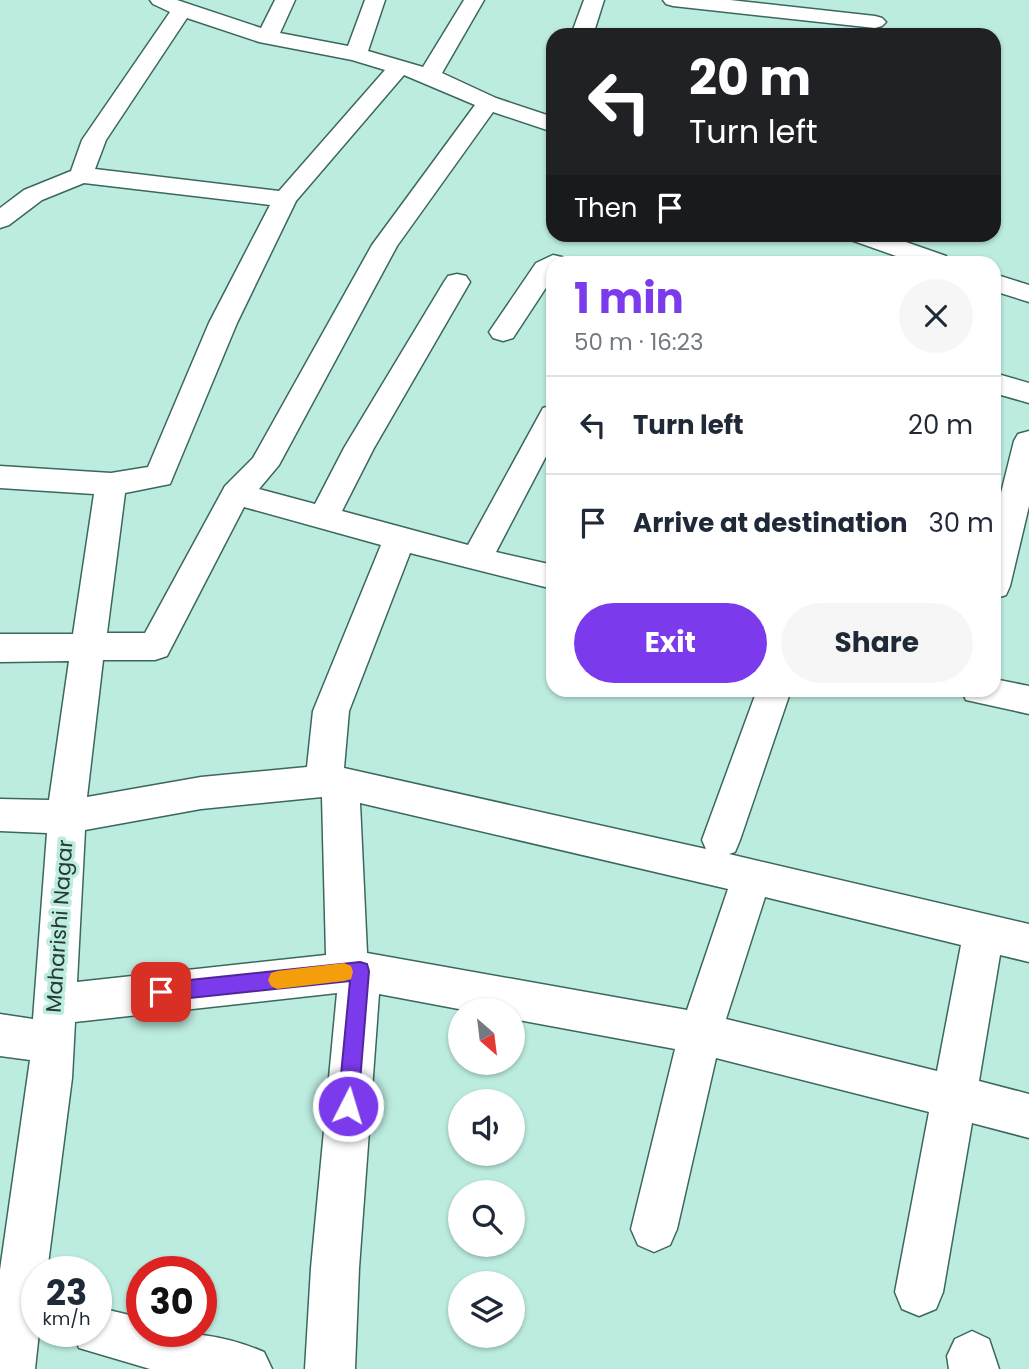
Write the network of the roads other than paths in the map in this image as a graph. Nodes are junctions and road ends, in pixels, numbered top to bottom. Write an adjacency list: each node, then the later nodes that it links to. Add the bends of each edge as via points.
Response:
1 (160, 0): 8 (street)
2 (285, 0): 11 (street)
3 (375, 0): 12 (street)
4 (474, 0): 14 (street)
5 (594, 0): 10 (street)
6 (673, 0): 7 (street)
7 (695, 1): 9 (street)
8 (182, 10): 11 (street); 17 (street, via 94,140)
9 (875, 22)
10 (584, 28)
11 (267, 37): 12 (street)
12 (356, 54): 13 (street)
13 (399, 67): 14 (street); 18 (street)
14 (429, 76): 15 (street)
15 (488, 103): 16 (street); 33 (street, via 385,245 264,465)
16 (546, 122)
17 (81, 175): 18 (street); 19 (street, via 33,195)
18 (285, 199): 32 (street, via 223,323 159,476)
19 (0, 220)
20 (880, 242): 21 (street)
21 (920, 256)
22 (546, 269): 26 (street)
23 (457, 282): 35 (street)
24 (1001, 284): 25 (street)
25 (1029, 294)
26 (503, 331)
27 (1001, 385): 28 (street)
28 (1029, 393)
29 (546, 428): 38 (street)
30 (1029, 442): 34 (street)
31 (0, 477): 32 (street)
32 (111, 484): 40 (street, Maharishi Nagar)
33 (236, 494): 35 (street); 40 (street, via 155,646)
34 (1004, 500): 36 (street)
35 (324, 516): 37 (street)
36 (1001, 526)
37 (400, 538): 38 (street); 45 (street, via 331,711)
38 (475, 559): 39 (street)
39 (546, 575)
40 (89, 647): 41 (street); 47 (street, Maharishi Nagar)
41 (0, 648)
42 (1001, 695): 44 (street)
43 (772, 697): 48 (street)
44 (1029, 700)
45 (332, 782): 47 (street, via 201,793); 49 (street); 52 (street)
46 (0, 815): 47 (street)
47 (66, 817): 53 (street, Maharishi Nagar)
48 (721, 840)
49 (752, 877): 50 (street); 54 (street)
50 (984, 932): 51 (street); 56 (street)
51 (1029, 943)
52 (354, 971): 53 (street); 54 (street); 64 (street)
53 (53, 1023): 55 (street); 60 (street, Maharishi Nagar, via 50,1078)
54 (700, 1033): 56 (street); 58 (street)
55 (0, 1035)
56 (952, 1097): 57 (street); 59 (street)
57 (1029, 1116)
58 (654, 1229)
59 (919, 1292)
60 (18, 1314): 62 (street, Maharishi Nagar)
61 (112, 1335): 63 (street)
62 (10, 1369)
63 (247, 1369)
64 (330, 1369)

